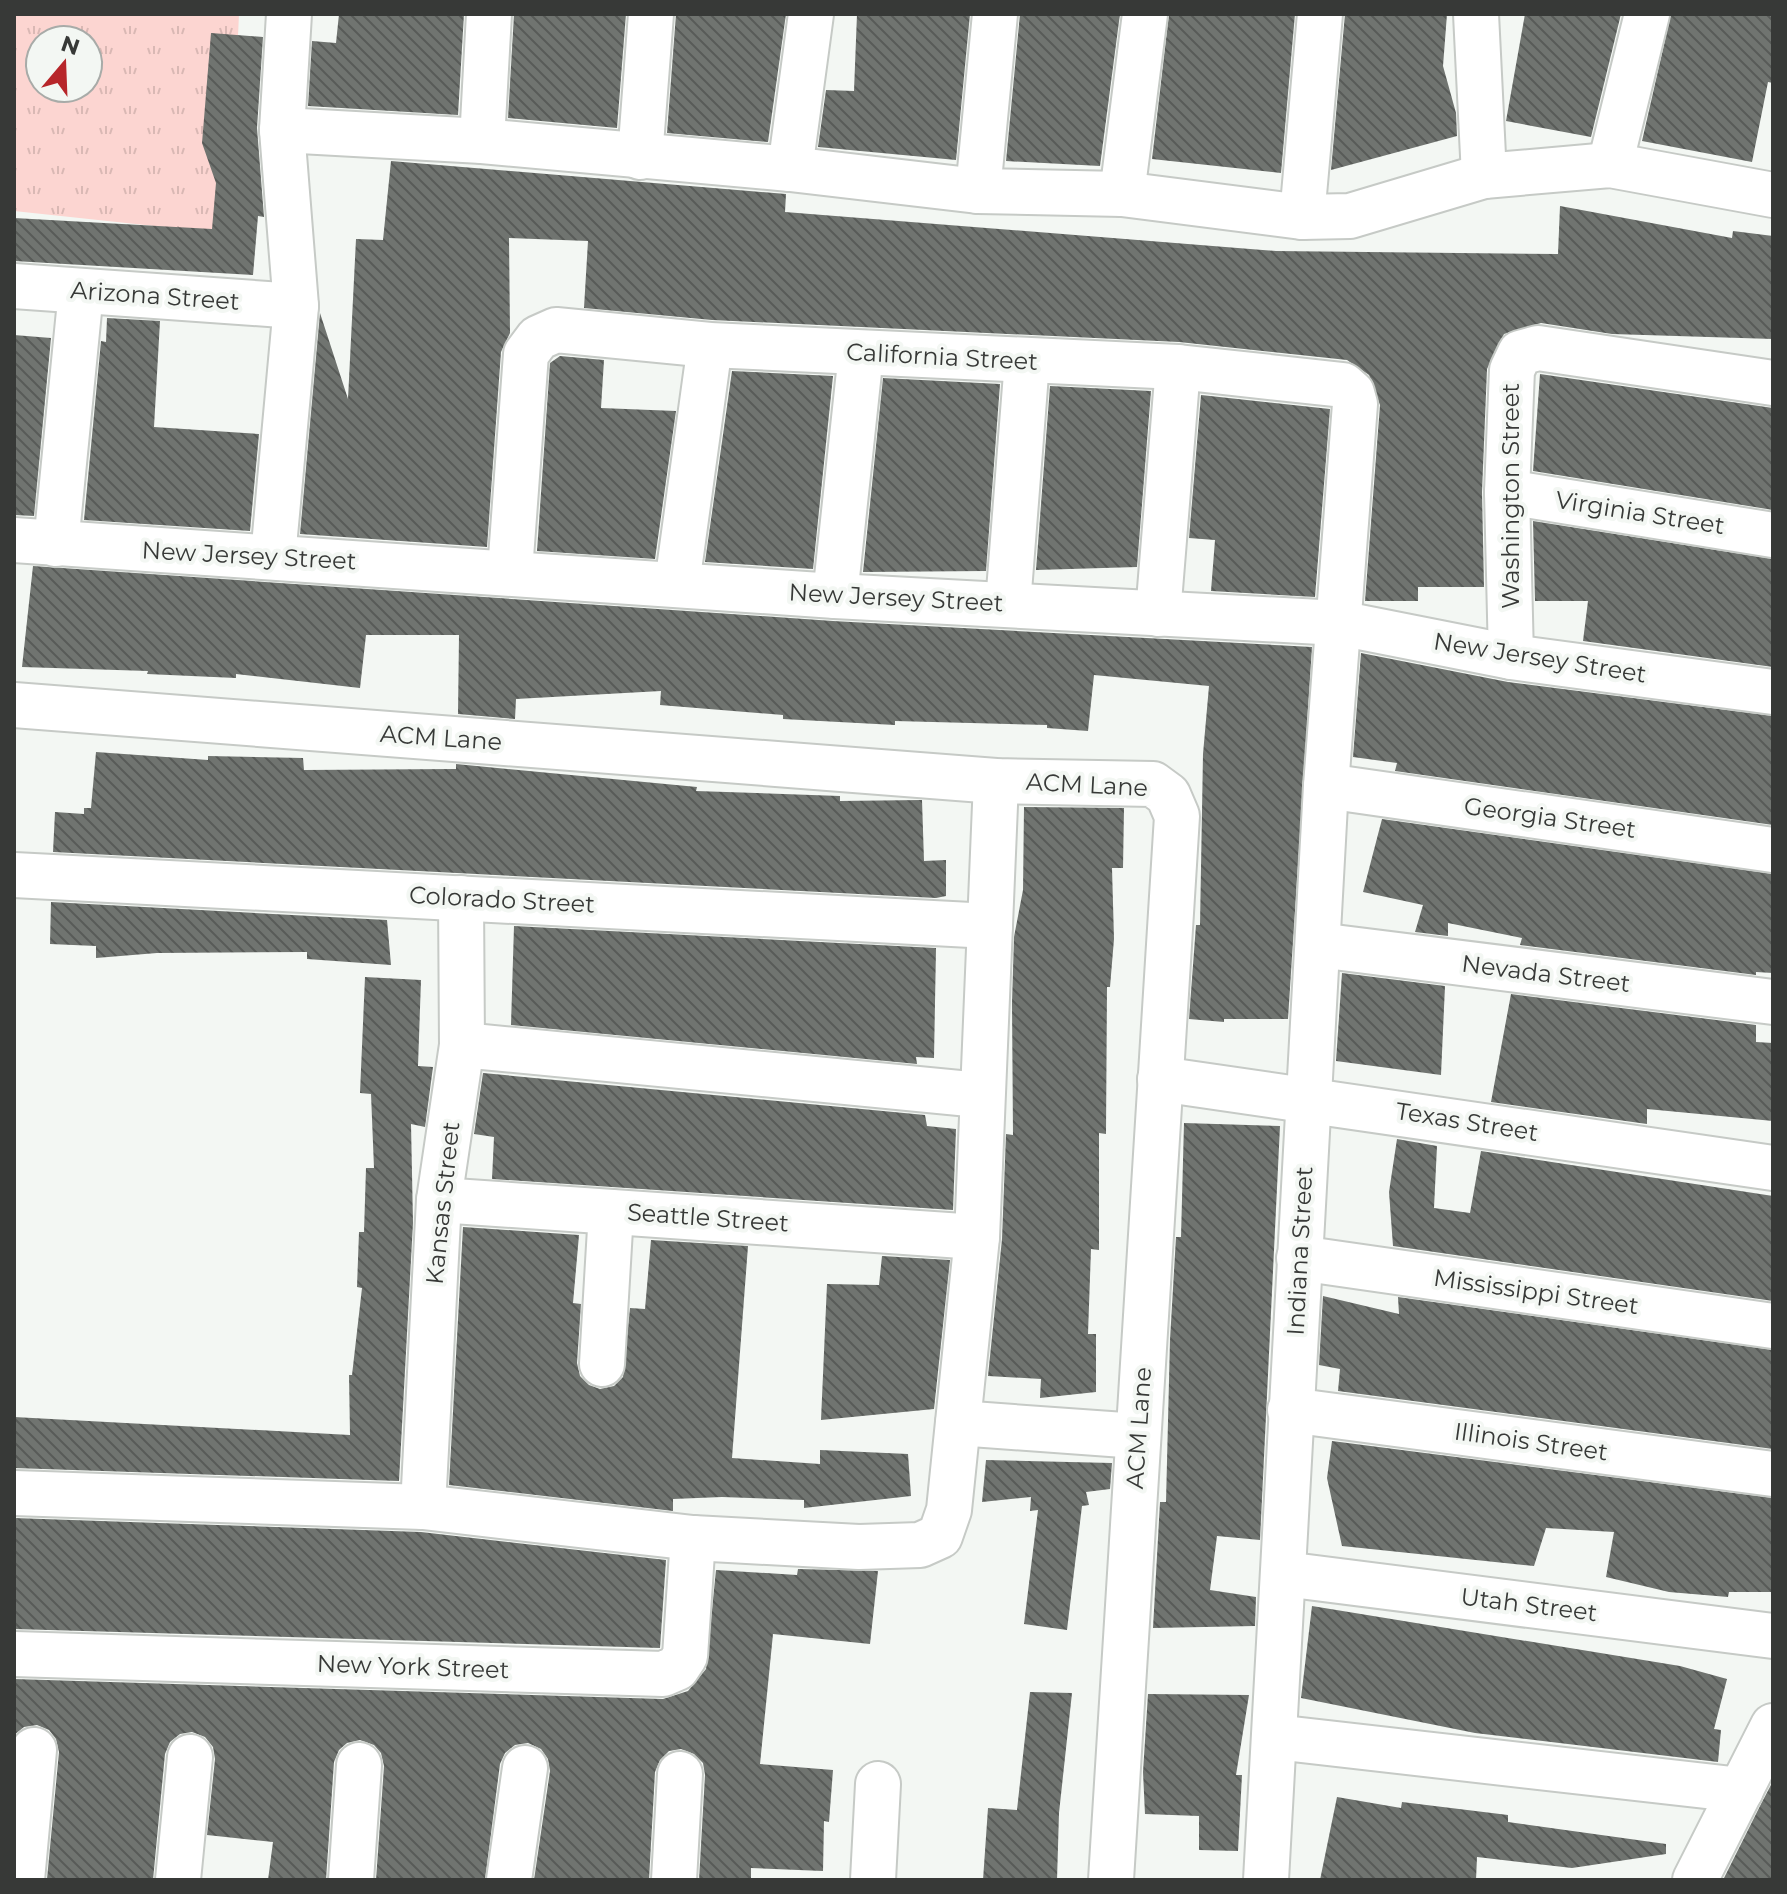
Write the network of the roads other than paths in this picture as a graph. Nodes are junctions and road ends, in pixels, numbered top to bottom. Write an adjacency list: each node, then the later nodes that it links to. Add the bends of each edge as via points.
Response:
1 (289, 14): 10 (street)
2 (489, 14): 11 (street)
3 (651, 14): 12 (street)
4 (811, 14): 14 (street)
5 (995, 14): 17 (street)
6 (1145, 14): 18 (street)
7 (1320, 14): 19 (street)
8 (1476, 14): 15 (street)
9 (1647, 14): 13 (street)
10 (282, 130): 11 (street); 22 (street)
11 (482, 141): 12 (street)
12 (640, 157): 14 (street)
13 (1610, 165): 15 (street); 16 (street)
14 (790, 169): 17 (street)
15 (1484, 176): 19 (street, via 1350,216)
16 (1772, 190)
17 (978, 191): 18 (street)
18 (1122, 194): 19 (street)
19 (1302, 217)
20 (14, 286): 21 (street, Arizona Street)
21 (81, 291): 22 (street, Arizona Street); 30 (street)
22 (296, 306): 31 (street)
23 (710, 345): 24 (street, California Street); 32 (street, California Street, via 556,330 538,338 526,354); 33 (street)
24 (861, 353): 25 (street, California Street); 34 (street)
25 (1027, 361): 26 (street, California Street); 35 (street)
26 (1178, 367): 36 (street); 37 (street, California Street, via 1343,385 1352,393)
27 (1773, 383): 28 (street, Washington Street, via 1538,348 1520,353 1512,370)
28 (1507, 492): 29 (street, Virginia Street); 38 (street, Washington Street)
29 (1773, 535)
30 (35, 542): 31 (street, New Jersey Street)
31 (273, 557): 32 (street, New Jersey Street)
32 (510, 571): 33 (street, New Jersey Street)
33 (677, 584): 34 (street, New Jersey Street)
34 (835, 596): 35 (street, New Jersey Street)
35 (1008, 604): 36 (street, New Jersey Street)
36 (1158, 614): 37 (street, New Jersey Street)
37 (1339, 623): 38 (street, New Jersey Street); 42 (street, Indiana Street)
38 (1511, 657): 39 (street, New Jersey Street)
39 (1773, 692)
40 (14, 705): 41 (street, ACM Lane)
41 (996, 781): 46 (street); 50 (street, ACM Lane, via 1153,784 1168,795 1177,816)
42 (1326, 786): 43 (street, Georgia Street); 47 (street, Indiana Street)
43 (1773, 850)
44 (14, 875): 45 (street, Colorado Street)
45 (461, 898): 46 (street, Colorado Street); 49 (street, Kansas Street)
46 (990, 926): 51 (street)
47 (1318, 945): 48 (street, Nevada Street); 52 (street, Indiana Street)
48 (1773, 1002)
49 (462, 1045): 51 (street); 54 (street, Kansas Street)
50 (1160, 1079): 52 (street, Texas Street); 62 (street, ACM Lane)
51 (980, 1095): 56 (street)
52 (1309, 1098): 53 (street, Texas Street); 57 (street, Indiana Street)
53 (1773, 1168)
54 (439, 1200): 55 (street, Seattle Street); 65 (street, Kansas Street)
55 (611, 1212): 56 (street, Seattle Street); 59 (street)
56 (977, 1237): 61 (street)
57 (1299, 1258): 58 (street, Mississippi Street); 60 (street, Indiana Street)
58 (1773, 1326)
59 (602, 1364)
60 (1290, 1410): 63 (street, Illinois Street); 67 (street, Indiana Street)
61 (958, 1423): 62 (street); 66 (street, via 949,1510 940,1536 920,1545)
62 (1138, 1436): 85 (street, ACM Lane)
63 (1773, 1474)
64 (14, 1493): 65 (street)
65 (423, 1507): 66 (street)
66 (693, 1538): 69 (street, New York Street, via 685,1656 677,1668 663,1674)
67 (1284, 1574): 68 (street, Utah Street); 71 (street, Indiana Street)
68 (1773, 1636)
69 (14, 1654)
70 (1773, 1726): 78 (street)
71 (1275, 1737): 78 (street); 86 (street, Indiana Street)
72 (34, 1750): 79 (street)
73 (190, 1757): 80 (street)
74 (359, 1765): 81 (street)
75 (525, 1768): 82 (street)
76 (680, 1774): 83 (street)
77 (878, 1784): 84 (street)
78 (1741, 1790): 87 (street)
79 (22, 1880)
80 (178, 1880)
81 (351, 1880)
82 (509, 1880)
83 (674, 1880)
84 (873, 1880)
85 (1111, 1880)
86 (1266, 1880)
87 (1695, 1880)

